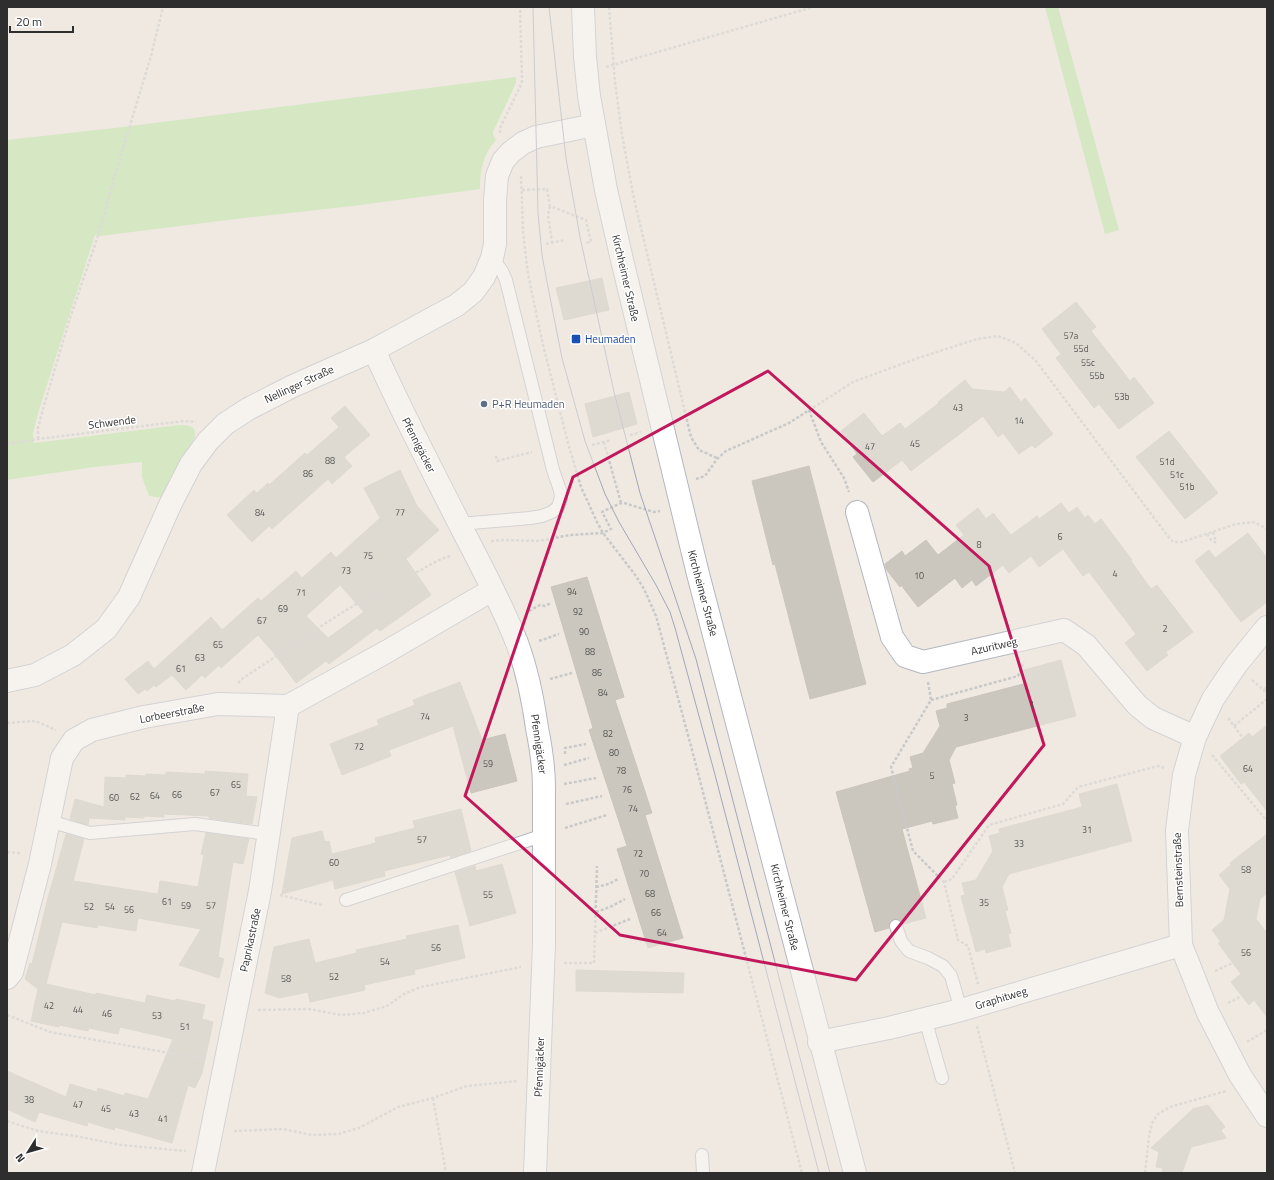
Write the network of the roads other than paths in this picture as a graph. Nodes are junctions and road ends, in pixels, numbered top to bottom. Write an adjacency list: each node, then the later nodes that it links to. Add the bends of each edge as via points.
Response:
1 (583, 7): 2 (street, Kirchheimer Straße, via 584,57)
2 (594, 125): 3 (street, Nellinger Straße, via 523,143 510,152 503,161 497,176 495,244); 21 (street, Kirchheimer Straße, via 622,260 698,574)
3 (492, 258): 4 (street, Nellinger Straße, via 481,282 463,301); 6 (lane, via 506,280 562,498 558,507 542,516)
4 (374, 350): 6 (street, Pfennigäcker); 9 (street, Nellinger Straße, via 293,386 242,413 216,431 186,474 129,597 106,629 73,655 35,675)
5 (856, 512): 11 (street, Azuritweg, via 892,637 905,656 923,662 1064,630 1086,645 1137,705 1153,718)
6 (459, 524): 7 (street, Pfennigäcker)
7 (492, 590): 10 (street); 14 (street, Pfennigäcker, via 512,632 534,708 544,778)
8 (1267, 627): 11 (street, Bernsteinstraße, via 1217,693)
9 (7, 681)
10 (288, 706): 12 (street, Lorbeerstraße, via 218,704 92,730 74,740 62,758); 13 (street, Paprikastraße)
11 (1195, 738): 17 (street, Bernsteinstraße, via 1184,775 1177,830)
12 (49, 821): 13 (lane, via 90,833 195,824); 18 (street, Lorbeerstraße, via 12,972)
13 (268, 834): 24 (street, Paprikastraße, via 260,891)
14 (544, 835): 15 (lane); 26 (street, Pfennigäcker, via 543,963)
15 (346, 900)
16 (896, 926): 19 (lane, via 901,941 909,951 943,966)
17 (1181, 945): 19 (street, Graphitweg); 23 (street, Bernsteinstraße, via 1205,1006 1245,1083)
18 (7, 978)
19 (972, 1007): 20 (street, Graphitweg)
20 (925, 1019): 21 (street, Graphitweg); 22 (lane)
21 (819, 1042): 28 (street, Kirchheimer Straße)
22 (942, 1078)
23 (1267, 1116)
24 (207, 1153)
25 (702, 1154): 27 (lane)
26 (535, 1173)
27 (703, 1173)
28 (854, 1173)

